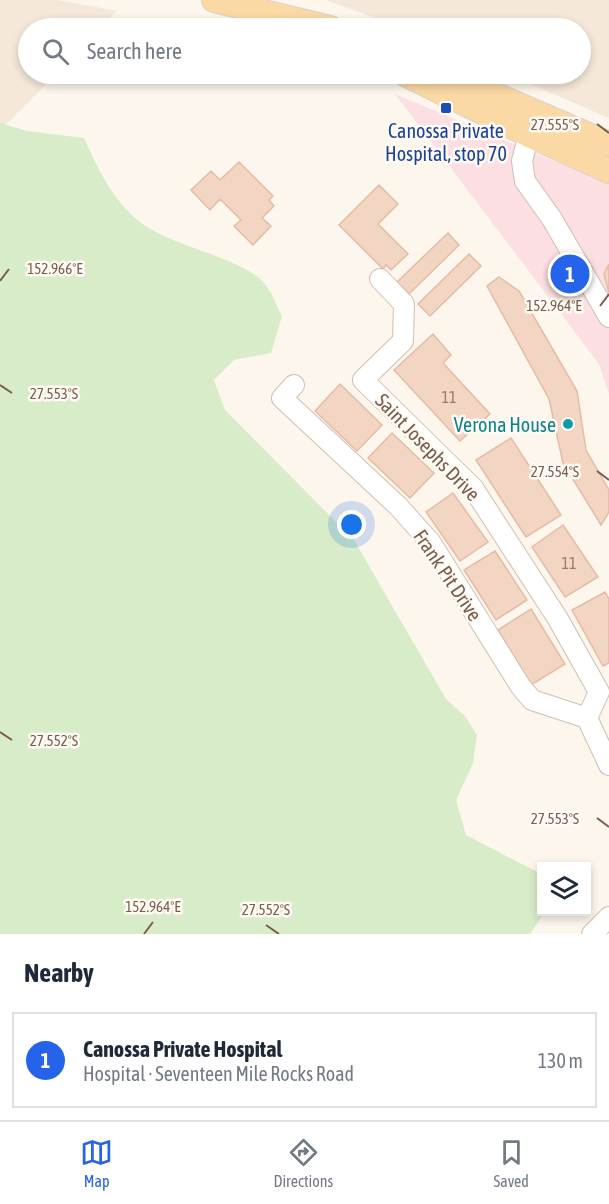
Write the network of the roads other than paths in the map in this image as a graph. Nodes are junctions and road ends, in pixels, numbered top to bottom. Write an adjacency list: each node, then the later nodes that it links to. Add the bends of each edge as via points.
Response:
1 (214, 0): 2 (main road)
2 (286, 18)
3 (425, 84): 6 (main road)
4 (472, 84): 5 (main road)
5 (536, 111): 6 (street); 7 (main road)
6 (527, 134): 8 (main road); 10 (street, via 522,161 525,181 552,219)
7 (609, 144)
8 (609, 171)
9 (380, 279): 12 (street, Saint Josephs Drive, via 404,304 403,341 363,380 438,451 486,507 599,692)
10 (609, 317)
11 (294, 385): 12 (street, Frank Pit Drive, via 282,398 398,506 430,543 526,694 532,700)
12 (587, 718): 13 (street)
13 (609, 765)
14 (609, 917): 15 (street)
15 (592, 934)

